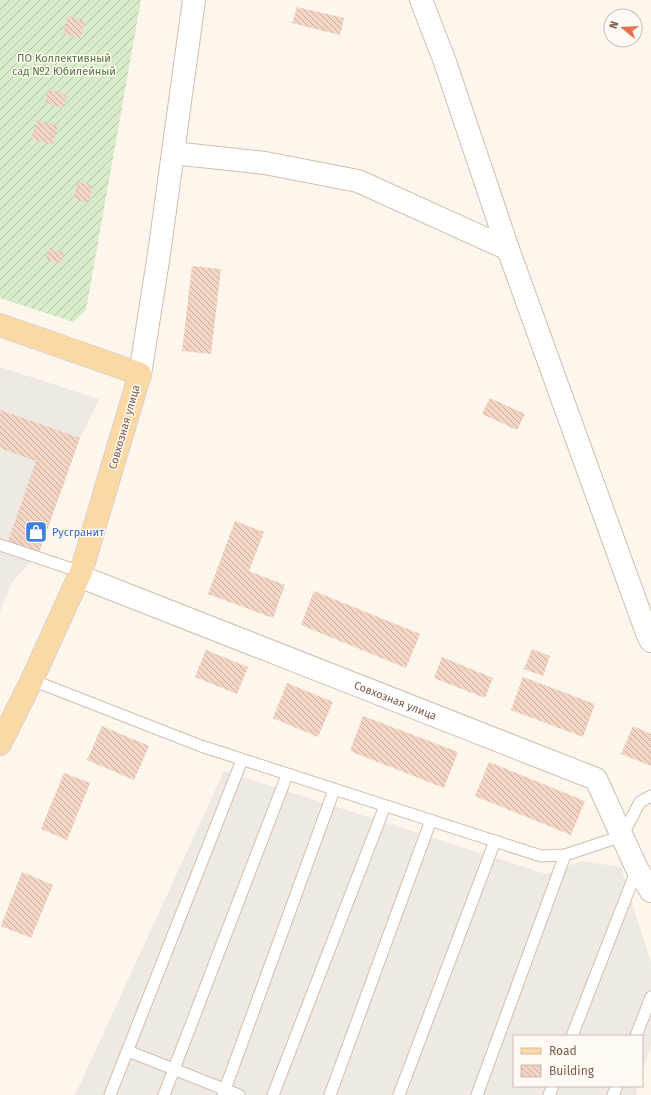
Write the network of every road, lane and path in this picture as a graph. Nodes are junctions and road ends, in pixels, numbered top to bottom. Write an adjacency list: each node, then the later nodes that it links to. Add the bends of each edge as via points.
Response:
1 (194, 0): 3 (street)
2 (421, 0): 4 (street, via 444,59)
3 (172, 153): 4 (street, via 265,162 358,181); 6 (street)
4 (508, 249): 9 (street)
5 (0, 325): 6 (main road, Совхозная улица)
6 (140, 374): 8 (main road, Совхозная улица)
7 (0, 545): 8 (lane)
8 (80, 574): 10 (main road, Совхозная улица); 18 (street, Совхозная улица, via 596,779)
9 (651, 641)
10 (32, 680): 11 (main road, Совхозная улица); 12 (lane)
11 (0, 744)
12 (242, 760): 13 (lane); 26 (lane)
13 (287, 775): 14 (lane); 27 (lane)
14 (334, 790): 16 (lane); 28 (lane)
15 (651, 796): 18 (lane, via 640,802)
16 (385, 806): 17 (lane); 32 (lane)
17 (431, 820): 19 (lane); 33 (lane)
18 (622, 836): 20 (lane); 21 (street, Совхозная улица)
19 (495, 841): 20 (lane, via 541,856); 34 (lane)
20 (565, 855): 35 (lane)
21 (637, 869): 22 (street, Совхозная улица); 24 (lane)
22 (651, 891)
23 (651, 997): 25 (lane)
24 (572, 1035)
25 (636, 1035)
26 (128, 1051): 27 (lane); 29 (lane)
27 (173, 1068): 28 (lane); 30 (lane)
28 (224, 1093): 31 (lane)
29 (110, 1095)
30 (164, 1095)
31 (239, 1095)
32 (273, 1095)
33 (330, 1095)
34 (399, 1095)
35 (477, 1095)

